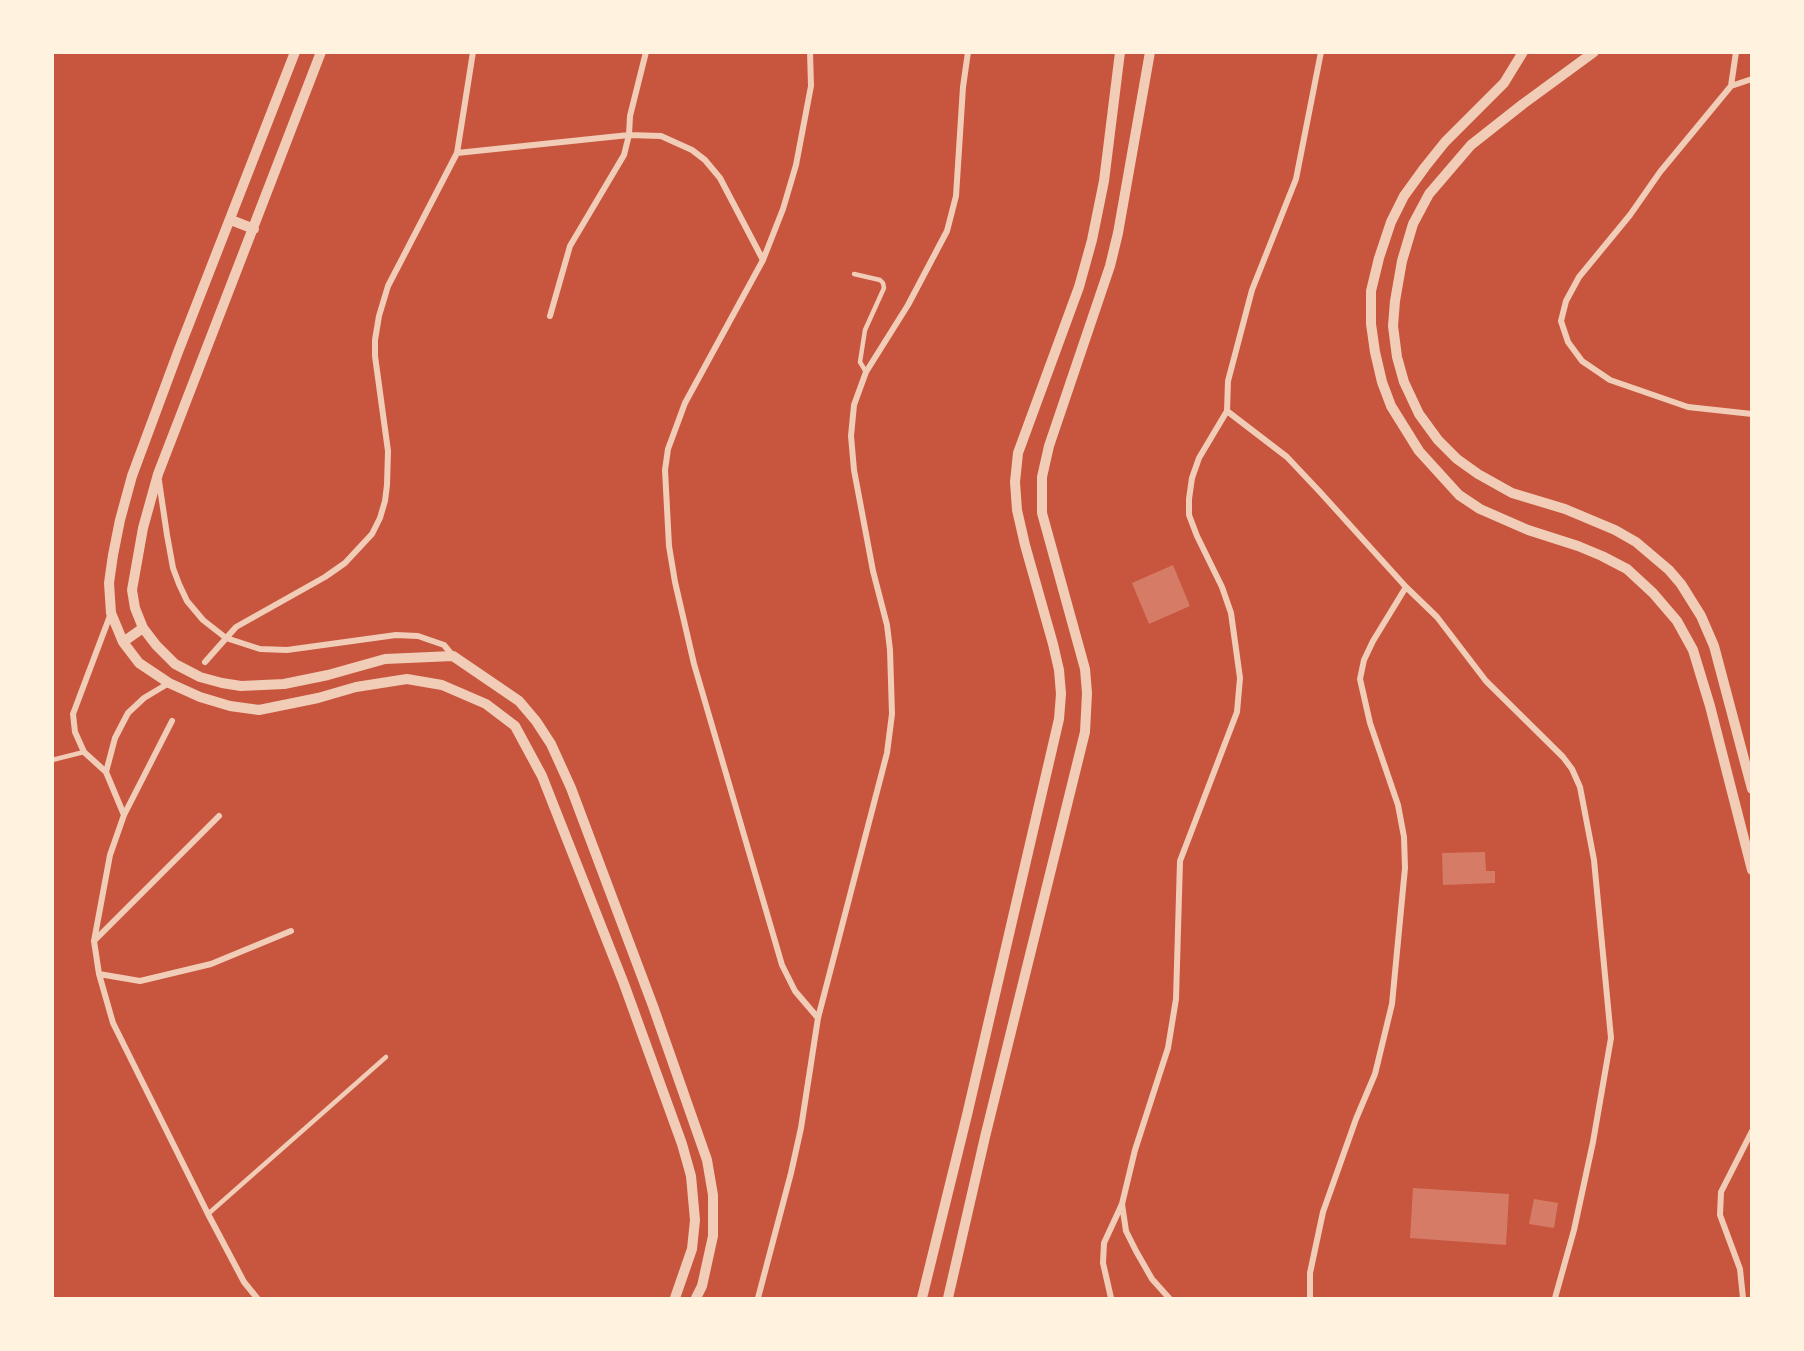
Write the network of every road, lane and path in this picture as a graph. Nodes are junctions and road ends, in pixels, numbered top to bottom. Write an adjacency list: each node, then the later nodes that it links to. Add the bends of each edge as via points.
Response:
1 (295, 52): 17 (street)
2 (321, 52): 18 (street)
3 (473, 52): 16 (street)
4 (646, 52): 15 (street)
5 (810, 52): 19 (street, via 811,86 796,165)
6 (968, 52): 22 (street, via 956,196 947,231)
7 (1120, 52): 58 (street, via 1104,181 1092,240 1079,287 1018,453 1015,482 1025,545 1059,670 1059,719)
8 (1150, 52): 59 (street, via 1119,233 1042,477 1042,513 1085,669 1085,732)
9 (1321, 52): 23 (street, via 1296,179 1252,290 1228,381)
10 (1523, 52): 43 (street, via 1504,83 1445,142 1404,196 1391,222 1371,291 1371,324 1382,382 1391,406 1419,451 1459,495 1480,509 1627,569 1677,621 1693,650 1710,706)
11 (1594, 52): 40 (street, via 1494,125 1471,145 1429,194 1413,224 1402,261 1393,326 1397,357 1419,414 1457,459 1512,493 1615,530 1636,542 1681,584 1714,646)
12 (1736, 52): 14 (street)
13 (1752, 80): 14 (street)
14 (1731, 86): 24 (street, via 1579,277 1566,300 1561,321 1568,342 1582,361 1610,380 1688,407)
15 (629, 135): 16 (street); 19 (street, via 660,136 705,160 720,178); 21 (street, via 624,155 570,246)
16 (457, 153): 29 (street, via 388,286 379,316 375,356 388,451 387,485 380,518 372,534 345,563 236,627)
17 (231, 220): 18 (street); 27 (street, via 132,476 113,555 109,583)
18 (254, 229): 25 (street)
19 (763, 260): 47 (street, via 685,403 668,449 666,515 675,582 694,664 782,965 795,991)
20 (854, 274): 22 (lane, via 880,280 884,288 865,330 860,362)
21 (550, 316)
22 (866, 372): 47 (street, via 854,405 851,436 873,571 887,625 892,714 887,753)
23 (1227, 411): 26 (street, via 1287,457); 52 (street, via 1199,458 1192,478 1189,515 1231,613 1240,678 1237,712 1180,861 1176,999 1168,1048)
24 (1752, 414)
25 (158, 474): 28 (street, via 132,590); 29 (street, via 179,584 203,620)
26 (1406, 587): 62 (street, via 1373,641 1360,679 1404,837 1405,868 1392,1004 1375,1074 1323,1212 1310,1273); 63 (street, via 1437,617 1494,689 1563,757 1580,788 1594,860 1611,1038 1593,1142)
27 (111, 613): 30 (street); 37 (street, via 73,714 75,732)
28 (143, 628): 30 (street); 31 (street, via 175,664 200,677 242,686 284,684 385,658)
29 (226, 638): 31 (street, via 260,649 286,650 396,635 418,636 444,645); 32 (street)
30 (123, 642): 33 (street, via 139,663)
31 (453, 656): 34 (street)
32 (205, 662)
33 (169, 683): 35 (street, via 200,697 259,710 407,679 442,685); 39 (street, via 128,713 115,738)
34 (500, 687): 35 (street); 50 (street, via 519,700 536,721 571,789)
35 (486, 704): 51 (street, via 515,726 542,776)
36 (172, 721): 41 (street)
37 (84, 752): 38 (lane); 39 (street)
38 (52, 759)
39 (106, 772): 41 (street)
40 (1752, 789)
41 (124, 815): 45 (street, via 110,855)
42 (219, 816): 45 (street)
43 (1752, 870)
44 (291, 931): 46 (street, via 211,964 140,981)
45 (94, 941): 46 (street)
46 (99, 974): 53 (street, via 112,1023)
47 (818, 1018): 57 (street, via 801,1128)
48 (386, 1057): 53 (lane)
49 (1752, 1131): 64 (street, via 1721,1192 1720,1215 1740,1269)
50 (700, 1137): 51 (street); 56 (street, via 713,1195 713,1236)
51 (682, 1144): 55 (street, via 691,1176 695,1220 692,1249)
52 (1122, 1203): 60 (street, via 1104,1243 1103,1263); 61 (street, via 1126,1231 1152,1279)
53 (208, 1214): 54 (street)
54 (257, 1299)
55 (675, 1299)
56 (696, 1299)
57 (758, 1299)
58 (922, 1299)
59 (948, 1299)
60 (1111, 1299)
61 (1169, 1299)
62 (1310, 1299)
63 (1556, 1299)
64 (1743, 1299)

